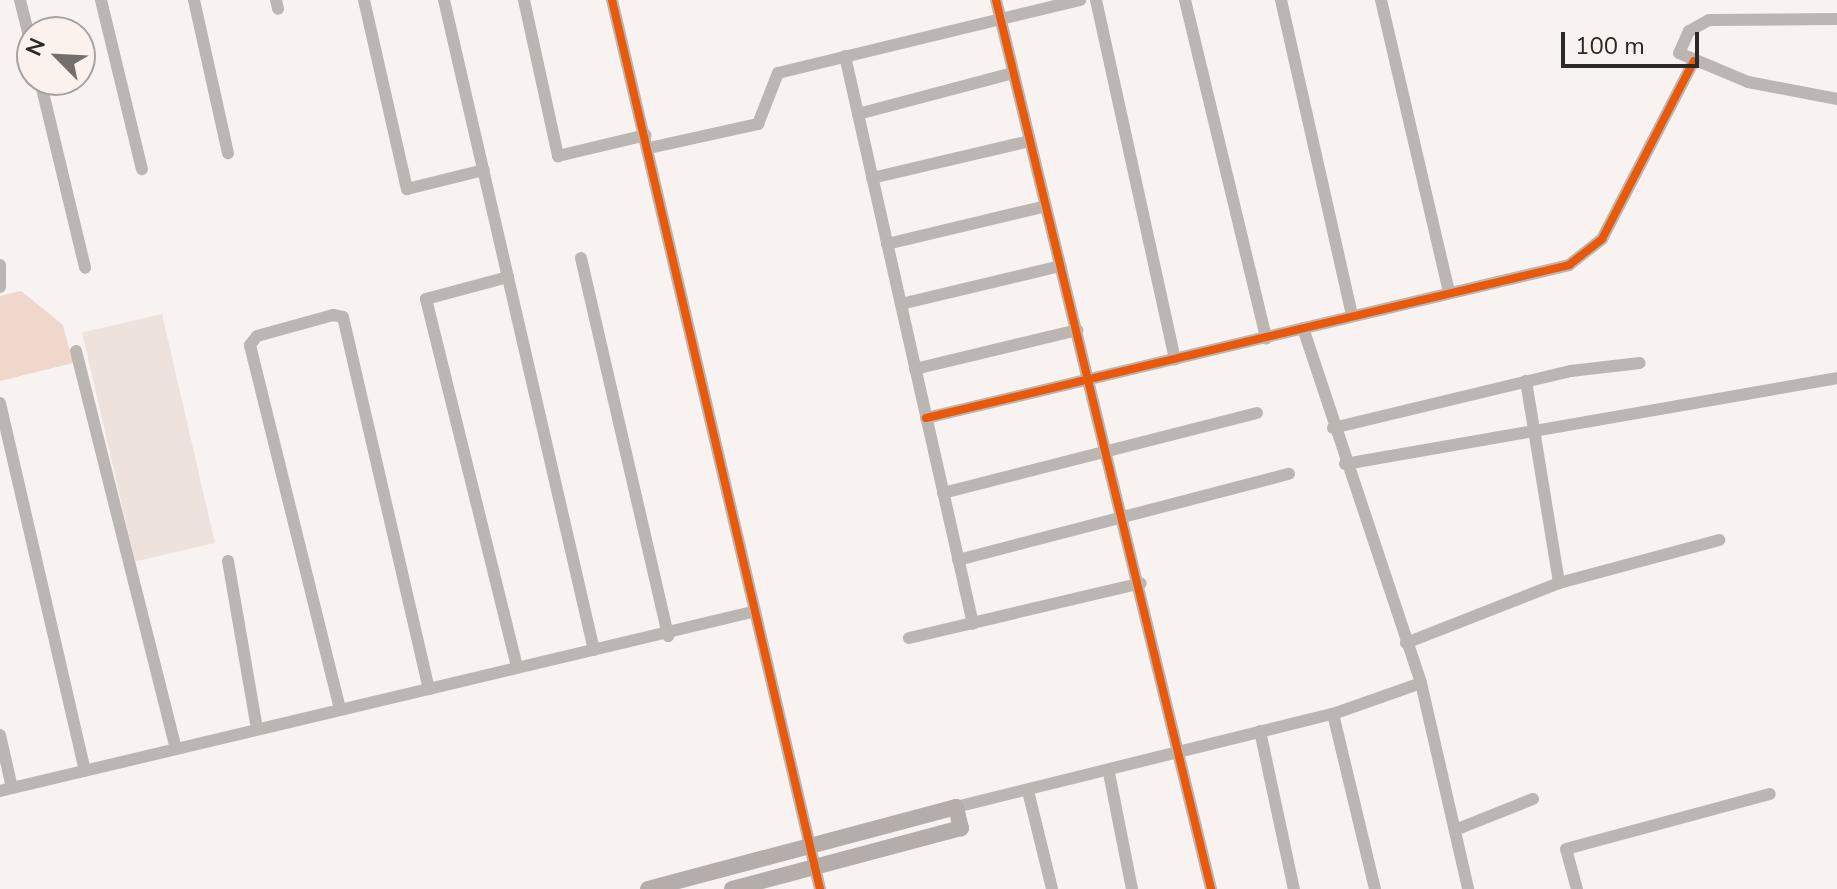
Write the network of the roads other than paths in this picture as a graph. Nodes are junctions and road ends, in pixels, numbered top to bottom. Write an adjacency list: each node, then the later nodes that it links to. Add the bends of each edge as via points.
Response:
1 (101, 0): 24 (street)
2 (194, 0): 23 (street)
3 (364, 0): 25 (street, via 407,189)
4 (444, 0): 25 (street)
5 (524, 0): 22 (street, via 558,156)
6 (612, 0): 22 (street)
7 (996, 0): 13 (street)
8 (1080, 0): 13 (street)
9 (1096, 0): 42 (street)
10 (1185, 0): 40 (street)
11 (1281, 0): 37 (street)
12 (1381, 0): 35 (street)
13 (1001, 19): 15 (street); 17 (street)
14 (1837, 19): 16 (street, via 1709,20 1681,43 1679,53)
15 (845, 56): 20 (street); 22 (street, via 778,73 758,124)
16 (1694, 61): 19 (street, via 1748,82); 35 (street, via 1602,239 1569,265)
17 (1013, 73): 20 (street); 21 (street)
18 (44, 96): 32 (street)
19 (1837, 99)
20 (858, 114): 26 (street)
21 (1030, 141): 26 (street); 27 (street)
22 (647, 142): 63 (street)
23 (228, 153)
24 (142, 169)
25 (484, 170): 33 (street)
26 (872, 178): 28 (street)
27 (1046, 206): 28 (street); 31 (street)
28 (887, 244): 36 (street)
29 (581, 258): 65 (street)
30 (0, 265): 34 (street)
31 (1061, 266): 36 (street); 39 (street)
32 (85, 268)
33 (508, 277): 68 (street); 69 (street, via 426,299)
34 (0, 287)
35 (1449, 292): 37 (street)
36 (901, 304): 44 (street)
37 (1352, 315): 38 (street)
38 (1303, 328): 40 (street); 51 (street)
39 (1077, 330): 44 (street); 46 (street)
40 (1266, 338): 42 (street)
41 (76, 351): 77 (street)
42 (1175, 359): 46 (street)
43 (1640, 363): 47 (street)
44 (915, 369): 50 (street)
45 (1837, 378): 52 (street)
46 (1090, 380): 50 (street); 53 (street)
47 (1526, 381): 51 (street); 52 (street)
48 (0, 403): 79 (street)
49 (1257, 413): 53 (street)
50 (926, 418): 56 (street)
51 (1333, 428): 54 (street)
52 (1534, 433): 54 (street); 62 (street)
53 (1107, 450): 56 (street); 57 (street)
54 (1345, 464): 67 (street)
55 (1289, 474): 57 (street)
56 (943, 493): 59 (street)
57 (1124, 517): 59 (street); 61 (street)
58 (1719, 540): 62 (street)
59 (958, 560): 64 (street)
60 (228, 561): 74 (street)
61 (1141, 583): 64 (street); 78 (street)
62 (1559, 583): 67 (street)
63 (752, 612): 65 (street); 87 (street)
64 (973, 624): 66 (street)
65 (668, 636): 68 (street)
66 (909, 638)
67 (1406, 643): 70 (street)
68 (594, 650): 69 (street)
69 (517, 667): 71 (street)
70 (1421, 683): 73 (street); 86 (street)
71 (429, 689): 72 (street); 72 (street, via 343,317 333,315 257,336 250,345)
72 (340, 709): 74 (street)
73 (1333, 714): 75 (street); 96 (street)
74 (257, 729): 77 (street)
75 (1260, 731): 78 (street); 95 (street)
76 (0, 735): 81 (street)
77 (176, 748): 79 (street)
78 (1182, 752): 80 (street); 94 (street)
79 (85, 770): 81 (street)
80 (1109, 773): 82 (street); 93 (street)
81 (6, 790)
82 (1028, 791): 85 (street); 92 (street)
83 (1770, 794): 98 (street, via 1566,849)
84 (1533, 799): 86 (street)
85 (956, 807): 87 (main road); 88 (main road, via 961,828)
86 (1455, 830): 97 (street)
87 (807, 848): 88 (street); 89 (main road)
88 (814, 868): 90 (main road); 91 (street)
89 (648, 889)
90 (732, 889)
91 (820, 889)
92 (1052, 889)
93 (1132, 889)
94 (1211, 889)
95 (1294, 889)
96 (1375, 889)
97 (1468, 889)
98 (1577, 889)

